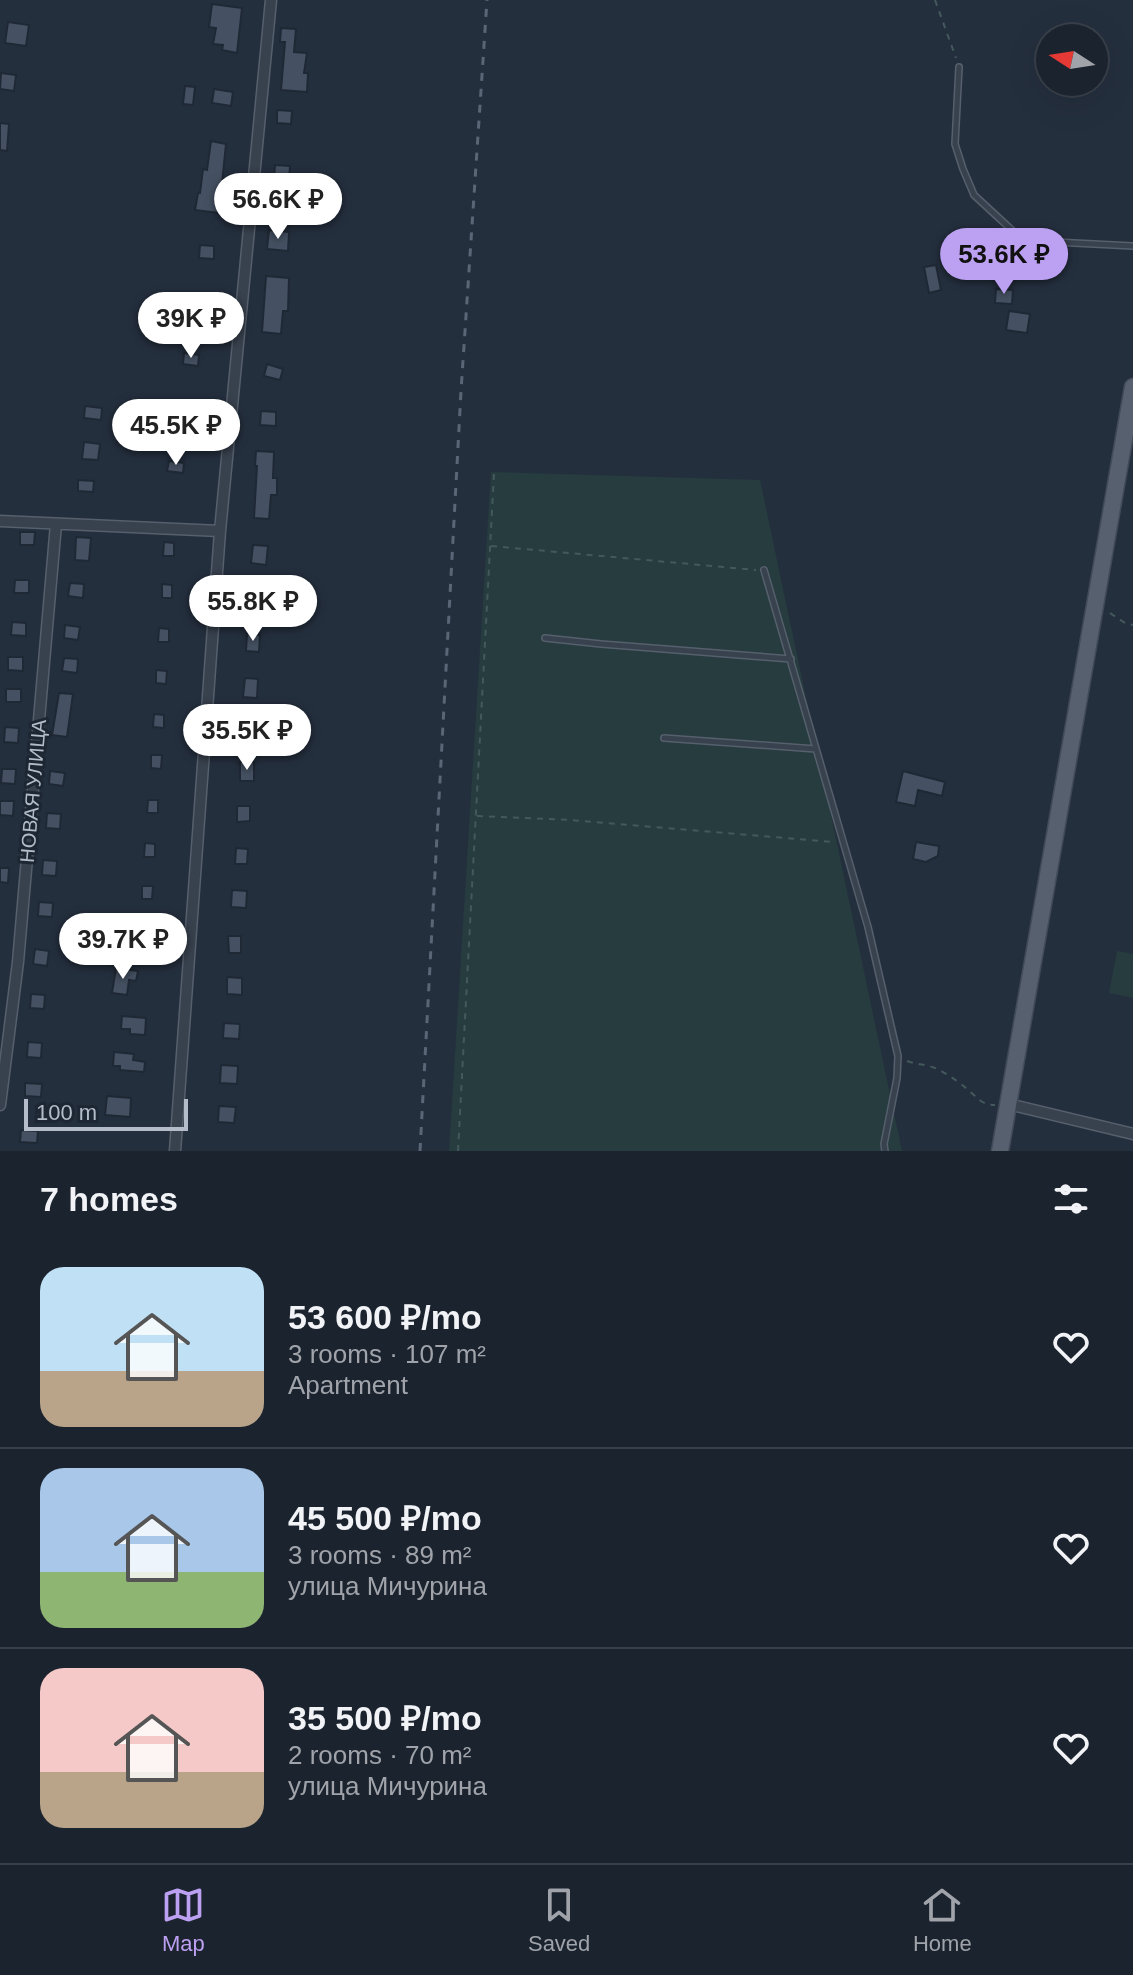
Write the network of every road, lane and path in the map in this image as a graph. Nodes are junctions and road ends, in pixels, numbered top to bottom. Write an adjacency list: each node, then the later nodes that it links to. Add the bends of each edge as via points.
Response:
1 (271, 0): 9 (street)
2 (935, 0): 3 (path)
3 (959, 67): 4 (lane, via 955,144 974,195 1014,232 1035,241)
4 (1133, 246)
5 (1133, 387): 12 (main road)
6 (494, 473): 10 (path)
7 (0, 521): 8 (street)
8 (56, 524): 9 (street); 22 (street, НОВАЯ УЛИЦА, via 18,962)
9 (220, 531): 24 (street)
10 (490, 546): 11 (path); 18 (path)
11 (764, 570): 15 (lane)
12 (1096, 604): 13 (path); 21 (main road)
13 (1133, 625)
14 (545, 638): 15 (lane)
15 (791, 659): 17 (lane)
16 (664, 738): 17 (lane)
17 (816, 749): 19 (lane)
18 (476, 815): 19 (path); 25 (path)
19 (842, 843): 20 (lane)
20 (898, 1056): 21 (path, via 941,1071 987,1105); 26 (lane)
21 (1008, 1104): 23 (street); 27 (main road)
22 (0, 1105)
23 (1133, 1134)
24 (175, 1151)
25 (458, 1151)
26 (885, 1151)
27 (1000, 1151)

